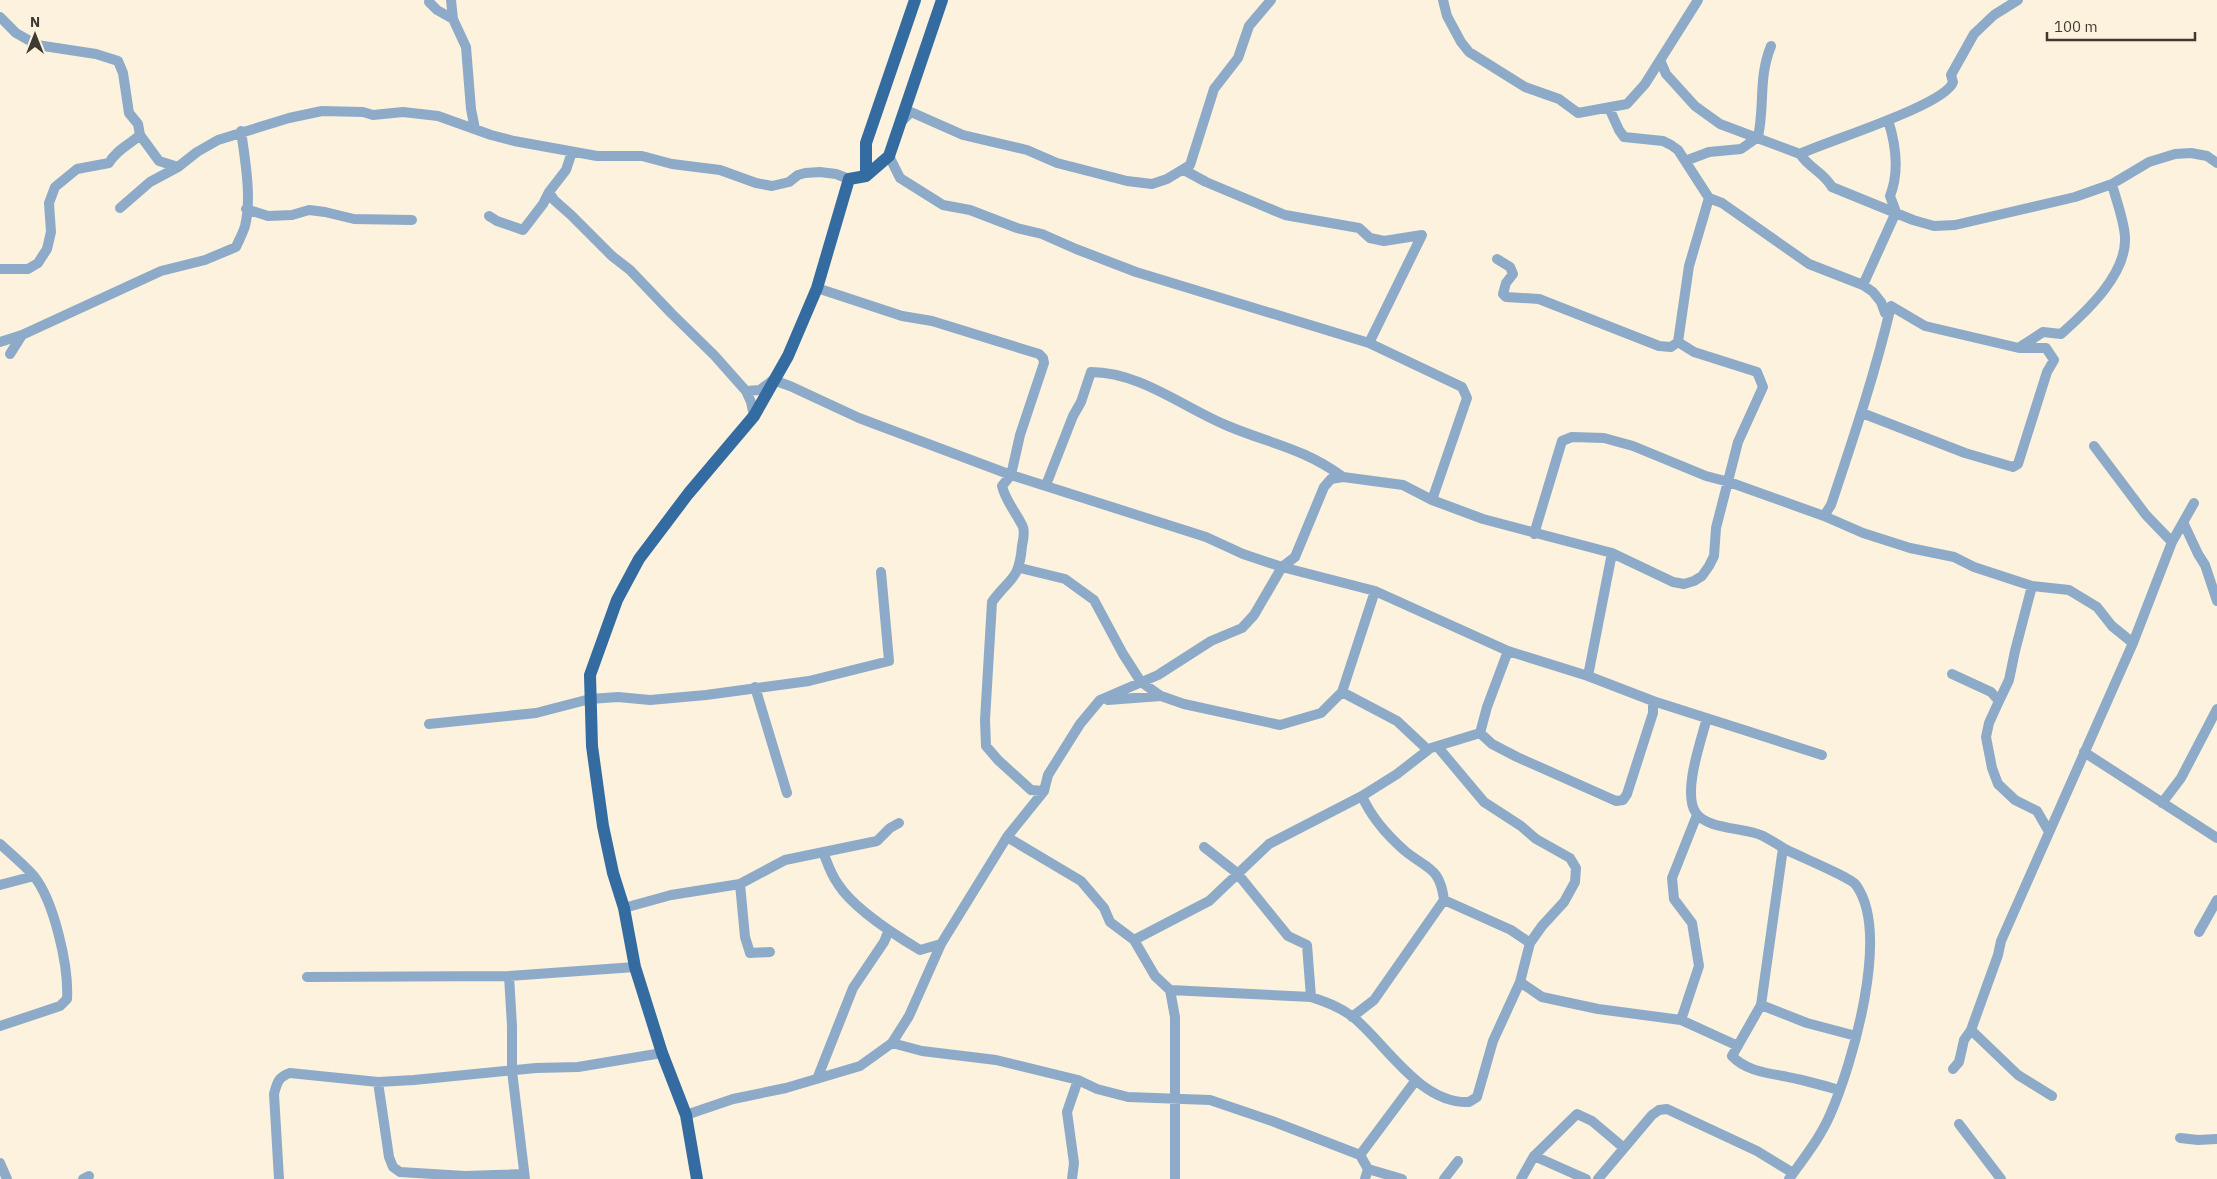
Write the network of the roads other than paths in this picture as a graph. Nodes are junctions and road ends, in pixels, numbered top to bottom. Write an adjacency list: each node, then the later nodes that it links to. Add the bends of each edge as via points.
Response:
1 (451, 0): 10 (street)
2 (915, 0): 27 (main road, via 866,143)
3 (942, 0): 15 (main road)
4 (1271, 0): 26 (street, via 1249,26 1238,58 1214,89 1190,165)
5 (1443, 0): 13 (street, via 1447,16 1461,42 1480,61 1525,87 1559,99 1578,113)
6 (1698, 0): 12 (street)
7 (2018, 0): 14 (street, via 1994,15 1974,34 1951,75 1952,87)
8 (430, 2): 10 (street)
9 (0, 17): 18 (street, via 16,33 37,45 96,54 118,62 123,73 129,113 138,124)
10 (453, 19): 16 (street, via 466,47)
11 (1771, 46): 19 (street, via 1762,81)
12 (1660, 60): 13 (street, via 1627,104); 19 (street, via 1666,74 1695,106 1720,124)
13 (1608, 108): 23 (street, via 1624,137 1663,141 1678,150)
14 (1888, 120): 21 (street); 34 (street, via 1896,163 1896,182 1890,196)
15 (902, 121): 22 (main road); 26 (street, via 911,112 963,136 1027,150 1057,163 1127,181 1152,184)
16 (475, 130): 17 (street, via 451,120 418,113 322,111); 20 (street)
17 (241, 131): 25 (street, via 218,140); 33 (street, via 246,160)
18 (140, 134): 25 (street, via 159,161); 38 (street, via 126,148 115,153 109,163 77,169 55,187 49,202 51,232 47,249 38,263 28,269)
19 (1758, 137): 21 (street); 23 (street, via 1740,148 1709,152)
20 (572, 152): 28 (street, via 597,156 642,156 720,170 756,184 772,186 789,182 798,174 805,173 836,174); 30 (street, via 566,170)
21 (1800, 154): 34 (street, via 1808,165 1824,175 1832,187)
22 (889, 156): 27 (main road); 45 (street, via 900,178 943,205 970,210 1042,234 1136,272 1222,300)
23 (1685, 161): 31 (street)
24 (2217, 163): 29 (street, via 2207,156 2175,154 2149,162)
25 (178, 167): 32 (street, via 150,182)
26 (1184, 170): 45 (street, via 1285,215 1359,228 1370,238 1384,241 1422,235)
27 (866, 176): 28 (main road)
28 (849, 179): 40 (main road)
29 (2112, 184): 34 (street, via 1955,225 1934,226); 46 (street, via 2125,236 2124,258 2113,278 2061,334 2043,332)
30 (549, 192): 35 (street, via 523,230); 49 (street, via 700,340)
31 (1709, 198): 39 (street, via 1722,203 1809,264); 44 (street, via 1689,266)
32 (120, 208)
33 (246, 209): 36 (street, via 268,216 292,215 308,210 354,219); 42 (street, via 245,226 236,248 161,271)
34 (1896, 212): 39 (street)
35 (489, 216)
36 (412, 220)
37 (1497, 260): 44 (street, via 1510,267 1513,274 1503,294 1506,297 1539,299 1659,346 1671,347)
38 (0, 269)
39 (1862, 284): 41 (street, via 1881,302 1885,312)
40 (817, 288): 48 (main road, via 788,356); 53 (street, via 902,316 932,321 1039,354 1044,364 1020,435)
41 (1891, 306): 46 (street, via 1925,326); 50 (street)
42 (22, 334): 43 (street); 47 (street)
43 (0, 342)
44 (1678, 342): 55 (street, via 1694,352 1757,372 1763,387 1738,442)
45 (1369, 343): 57 (street, via 1462,387 1466,392 1467,398)
46 (2019, 348): 50 (street, via 2046,348 2054,360 2047,372 2018,464 2013,467 1965,453)
47 (10, 354)
48 (773, 380): 49 (street, via 760,390); 51 (main road); 53 (street, via 859,418)
49 (746, 391): 51 (street)
50 (1862, 413): 59 (street, via 1831,505)
51 (754, 416): 78 (main road, via 688,494 639,559 617,600 590,675)
52 (2094, 446): 62 (street, via 2146,515)
53 (1011, 475): 56 (street); 65 (street, via 1002,486 1005,498 1023,528)
54 (1342, 476): 56 (street, via 1323,462 1294,448 1228,426 1133,380 1107,372 1091,372); 57 (street, via 1403,485); 64 (street, via 1324,487 1295,557)
55 (1729, 482): 59 (street); 61 (street, via 1604,438 1566,438 1560,447); 63 (street, via 1716,528 1714,556 1706,571 1694,581 1684,584 1673,582)
56 (1046, 485): 64 (street, via 1206,537 1243,554)
57 (1432, 500): 61 (street)
58 (2194, 503): 60 (street)
59 (1824, 516): 67 (street, via 1863,533 1910,548 1954,557)
60 (2184, 524): 62 (street); 69 (street, via 2205,565)
61 (1534, 534): 63 (street)
62 (2172, 542): 70 (street)
63 (1612, 553): 73 (street)
64 (1282, 566): 68 (street); 74 (street, via 1242,628 1210,641 1158,675)
65 (1020, 568): 74 (street, via 1065,579 1094,600 1122,654); 89 (street, via 992,602 986,746 1031,790)
66 (881, 572): 75 (street, via 889,661 809,681)
67 (2032, 586): 70 (street, via 2069,590 2097,607 2112,626); 81 (street, via 2010,680)
68 (1375, 591): 71 (street); 76 (street)
69 (2217, 601)
70 (2133, 643): 87 (street)
71 (1508, 651): 73 (street); 85 (street)
72 (1952, 674): 81 (street, via 1991,692)
73 (1588, 676): 80 (street)
74 (1141, 682): 77 (street); 79 (street)
75 (755, 687): 78 (street, via 650,700); 90 (street)
76 (1342, 692): 77 (street, via 1321,712 1280,725); 86 (street, via 1398,721)
77 (1161, 696): 79 (street)
78 (590, 698): 84 (street, via 536,713); 108 (main road, via 594,776 613,873)
79 (1100, 700): 89 (street, via 1080,724 1048,776)
80 (1653, 701): 83 (street); 85 (street, via 1653,714 1623,800 1616,800 1518,757)
81 (1999, 701): 95 (street, via 1986,737 1998,784 2015,800 2037,811)
82 (2217, 709): 92 (street, via 2181,778)
83 (1707, 718): 88 (street); 93 (street, via 1690,798)
84 (428, 724)
85 (1480, 734): 86 (street)
86 (1432, 748): 91 (street); 112 (street, via 1484,802 1536,839 1570,858 1576,868 1575,882 1564,902)
87 (2084, 752): 92 (street); 95 (street)
88 (1822, 755)
89 (1044, 791): 96 (street)
90 (787, 793)
91 (1362, 796): 102 (street, via 1269,844); 106 (street, via 1387,834 1429,867 1442,882)
92 (2162, 803): 97 (street)
93 (1697, 815): 100 (street, via 1708,823 1761,835); 123 (street, via 1672,878 1674,899 1692,923 1700,966)
94 (899, 823): 101 (street, via 877,841)
95 (2048, 830): 125 (street, via 2001,941)
96 (1007, 837): 111 (street, via 1081,881 1104,908 1110,922); 113 (street)
97 (2217, 838)
98 (0, 844): 103 (street)
99 (1204, 847): 102 (street)
100 (1783, 848): 121 (street); 126 (street, via 1842,875 1855,884 1862,898 1869,952)
101 (823, 852): 104 (street, via 785,860); 109 (street, via 838,884 863,910)
102 (1238, 873): 111 (street, via 1209,901); 120 (street, via 1288,936 1307,944)
103 (34, 876): 105 (street); 124 (street, via 64,952 67,999 60,1006)
104 (740, 884): 108 (street, via 671,895); 114 (street, via 750,953)
105 (0, 885)
106 (1444, 900): 112 (street, via 1511,930); 122 (street, via 1374,1000)
107 (2217, 900): 110 (street)
108 (624, 908): 115 (main road)
109 (889, 930): 113 (street, via 920,950); 132 (street, via 853,988)
110 (2199, 932)
111 (1134, 940): 119 (street, via 1156,976)
112 (1530, 943): 118 (street)
113 (941, 944): 127 (street, via 909,1016)
114 (770, 952)
115 (635, 967): 116 (street); 129 (main road)
116 (509, 976): 117 (street); 131 (street)
117 (307, 977)
118 (1520, 982): 123 (street, via 1542,997 1598,1010); 134 (street, via 1493,1040 1476,1096 1469,1102 1446,1098)
119 (1170, 990): 120 (street); 138 (street, via 1175,1017)
120 (1311, 997): 122 (street, via 1333,1004)
121 (1761, 1005): 126 (street, via 1807,1023); 128 (street)
122 (1352, 1017): 134 (street)
123 (1681, 1020): 128 (street)
124 (0, 1026)
125 (1971, 1030): 130 (street, via 1964,1040 1959,1062); 137 (street, via 2018,1075)
126 (1856, 1036): 136 (street)
127 (892, 1043): 132 (street, via 860,1066); 133 (street, via 922,1051 996,1060)
128 (1738, 1046): 136 (street, via 1732,1056 1739,1064)
129 (662, 1053): 131 (street, via 578,1067); 139 (main road)
130 (1953, 1069)
131 (512, 1071): 135 (street); 149 (street)
132 (817, 1079): 139 (street, via 734,1099)
133 (1078, 1080): 138 (street, via 1096,1089 1128,1097); 154 (street, via 1067,1112 1074,1163)
134 (1416, 1080): 144 (street)
135 (378, 1082): 149 (street, via 389,1157 393,1167 400,1172); 152 (street, via 290,1073 281,1076 274,1094)
136 (1839, 1090): 150 (street, via 1830,1116)
137 (2052, 1096)
138 (1174, 1098): 144 (street, via 1210,1100); 155 (street)
139 (686, 1115): 153 (main road)
140 (1959, 1124): 161 (street)
141 (2180, 1138): 142 (street)
142 (2217, 1139)
143 (1624, 1148): 145 (street, via 1592,1121 1577,1114); 150 (street, via 1652,1115 1667,1109 1757,1151); 160 (street)
144 (1360, 1155): 148 (street)
145 (1534, 1156): 158 (street); 159 (street)
146 (1458, 1162): 157 (street)
147 (0, 1163): 151 (street)
148 (1367, 1174): 156 (street)
149 (525, 1176)
150 (1791, 1176)
151 (7, 1179)
152 (279, 1179)
153 (697, 1179)
154 (1072, 1179)
155 (1175, 1179)
156 (1402, 1179)
157 (1444, 1179)
158 (1521, 1179)
159 (1586, 1179)
160 (1598, 1179)
161 (2001, 1179)

